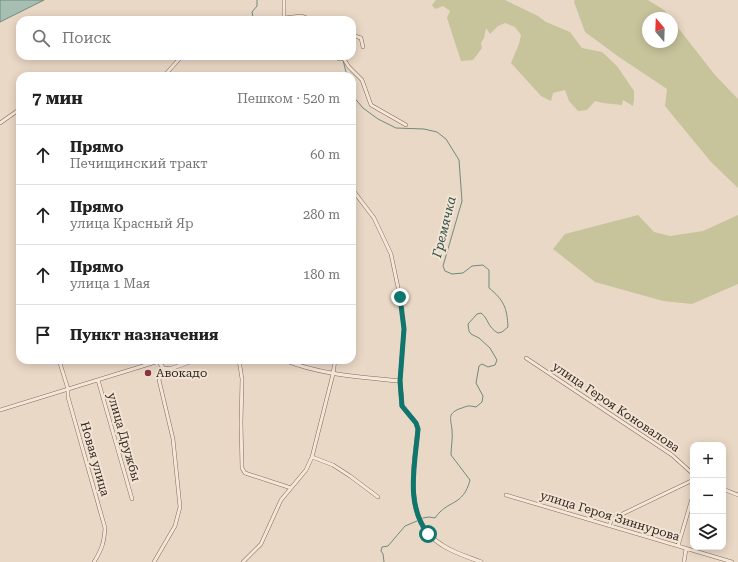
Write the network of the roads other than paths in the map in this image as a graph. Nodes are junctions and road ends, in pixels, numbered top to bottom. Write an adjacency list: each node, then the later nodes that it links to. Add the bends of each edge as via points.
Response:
1 (284, 0): 2 (street)
2 (283, 16)
3 (356, 36): 4 (street, via 361,38)
4 (363, 47)
5 (178, 60): 7 (street)
6 (345, 60): 8 (street)
7 (168, 72)
8 (354, 72)
9 (356, 74): 12 (street, via 362,80 371,105)
10 (16, 112): 11 (street)
11 (0, 123)
12 (406, 125)
13 (356, 194): 25 (street, via 374,218 391,256 404,329)
14 (526, 358): 30 (street, улица Героя Коновалова, via 672,455)
15 (60, 364): 26 (street, Новая улица)
16 (147, 364): 24 (street)
17 (161, 364): 22 (street)
18 (184, 364): 22 (street, via 170,369)
19 (240, 364): 32 (street, via 242,379 242,468 245,473)
20 (295, 364): 23 (street)
21 (334, 364): 23 (street)
22 (163, 368): 43 (street, via 159,380 173,439 180,507 176,526)
23 (333, 374): 25 (street); 29 (street)
24 (98, 380): 26 (street); 37 (street, улица Дружбы)
25 (400, 381): 45 (street, via 402,406 418,429 413,496 423,527 433,539 448,549)
26 (68, 389): 28 (street); 42 (street, Новая улица, via 68,397 105,528 102,548)
27 (0, 405): 28 (street)
28 (1, 409)
29 (312, 457): 32 (street, via 306,470); 36 (street, via 350,476)
30 (690, 471)
31 (690, 481): 39 (street, via 612,519)
32 (291, 488): 44 (street, via 281,500 261,544)
33 (726, 490): 35 (street)
34 (506, 495): 39 (street, улица Героя Зиннурова)
35 (738, 495)
36 (378, 497)
37 (132, 499)
38 (690, 505): 40 (street)
39 (609, 526): 40 (street, улица Героя Зиннурова)
40 (678, 546): 41 (street, улица Героя Зиннурова)
41 (686, 549): 46 (street); 47 (street, улица Героя Зиннурова)
42 (94, 562)
43 (154, 562)
44 (244, 562)
45 (481, 562)
46 (684, 562)
47 (732, 562)

